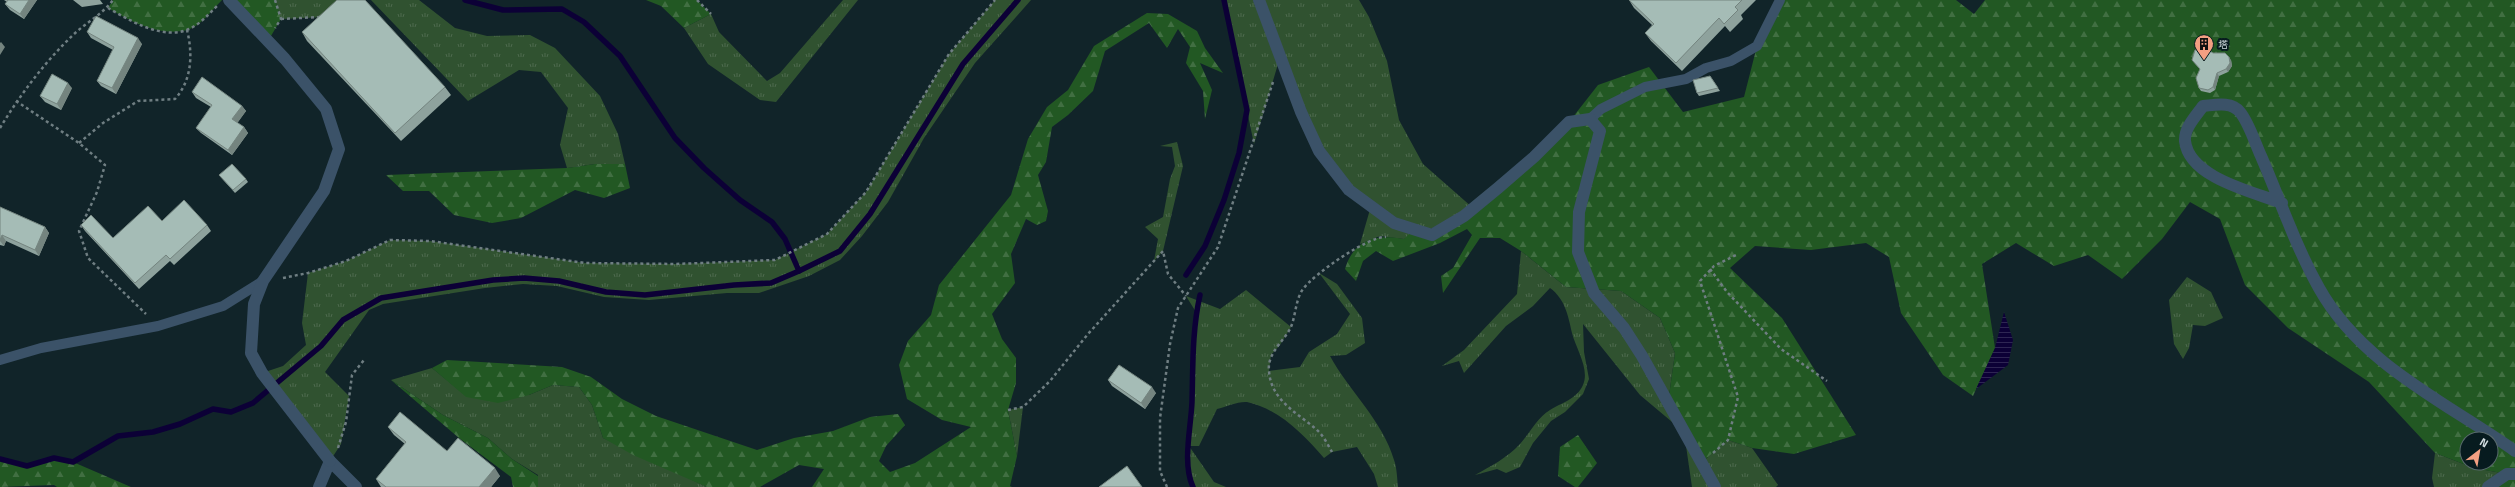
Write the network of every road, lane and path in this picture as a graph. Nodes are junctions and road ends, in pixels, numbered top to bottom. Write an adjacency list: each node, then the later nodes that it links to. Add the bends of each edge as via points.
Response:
1 (113, 0): 9 (path)
2 (222, 0): 13 (path, via 203,20)
3 (229, 0): 14 (street)
4 (274, 0): 12 (path)
5 (697, 0): 10 (path)
6 (995, 0): 24 (path, via 949,54 866,192 827,234 775,260 676,264 585,263 445,243 390,240 346,261 314,271)
7 (1260, 0): 17 (street, via 1301,112 1319,151 1348,190 1394,223 1432,235 1464,216 1534,157 1569,122)
8 (1780, 0): 17 (lane, via 1757,46 1732,62 1706,68 1686,79 1645,87 1601,109)
9 (108, 8): 13 (path, via 132,22 158,30); 16 (path, via 72,36)
10 (711, 14)
11 (326, 17): 12 (path)
12 (281, 19): 14 (path)
13 (188, 30): 19 (path, via 192,50 184,89 176,99 138,101 103,123)
14 (268, 41): 24 (street, via 326,109 339,150 324,191)
15 (1274, 79): 25 (path, via 1218,247)
16 (16, 101): 18 (path); 19 (path)
17 (1590, 119): 34 (street, via 1600,131 1579,212 1578,252 1594,293 1631,339)
18 (0, 128)
19 (79, 143): 26 (path, via 105,165 97,192 79,231 88,258)
20 (2282, 203): 20 (street, via 2240,112 2225,104 2203,106 2190,123 2185,141 2194,162 2221,182); 31 (street, via 2319,288 2340,320 2379,357 2415,386)
21 (1393, 237): 32 (path, via 1380,236 1360,244 1319,273 1302,290 1291,327 1271,354 1269,371 1276,392 1293,413 1318,430)
22 (1736, 255): 23 (path)
23 (1710, 269): 29 (path, via 1726,292 1781,349); 34 (path, via 1700,281 1738,397 1728,440)
24 (263, 281): 26 (lane, via 224,306); 33 (street, via 254,304 251,354 262,373)
25 (1186, 296): 30 (path, via 1168,274 1163,252 1088,334 1050,381 1023,408); 38 (path, via 1178,308 1175,322 1160,418 1160,471)
26 (158, 326): 27 (lane, via 41,348)
27 (0, 360)
28 (364, 360): 33 (path, via 352,375 341,444)
29 (1827, 381)
30 (1008, 410)
31 (2515, 451)
32 (1332, 452)
33 (330, 461): 36 (street); 37 (street)
34 (1701, 463): 39 (street)
35 (2515, 474): 40 (street, via 2507,474)
36 (319, 487)
37 (356, 487)
38 (1167, 487)
39 (1715, 487)
40 (2488, 487)

